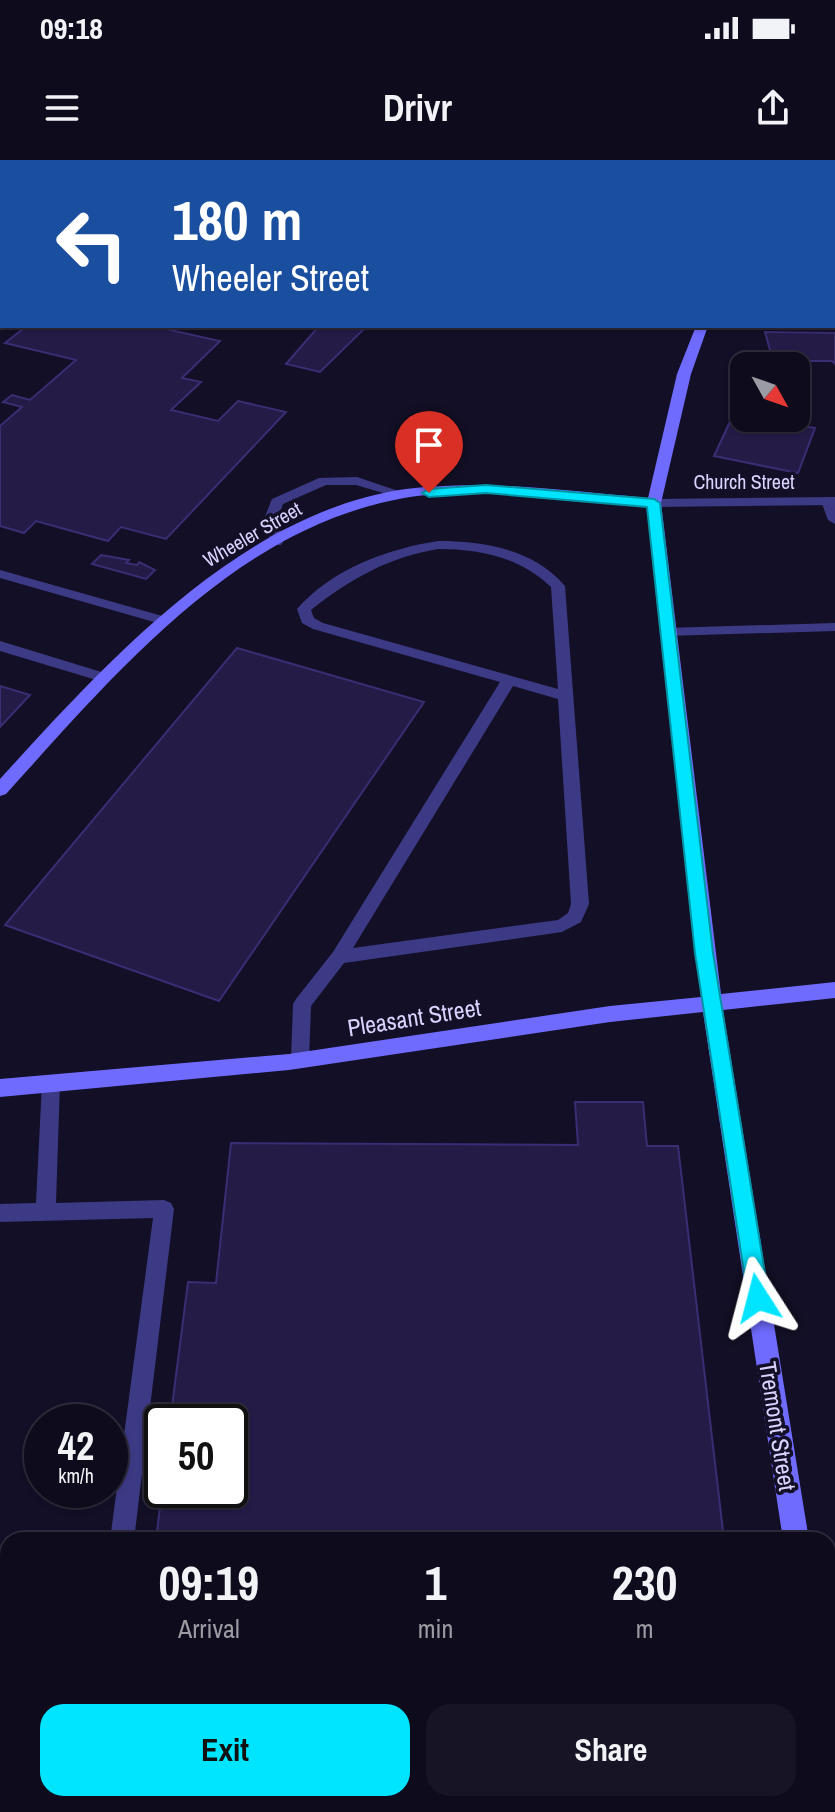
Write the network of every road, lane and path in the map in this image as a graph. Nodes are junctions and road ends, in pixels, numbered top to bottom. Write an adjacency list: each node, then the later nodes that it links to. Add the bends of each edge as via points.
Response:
1 (701, 328): 4 (main road, Tremont Street, via 684,374)
2 (400, 494): 4 (main road, Wheeler Street, via 486,489); 6 (main road, Wheeler Street, via 316,520); 6 (lane, via 357,481 324,481 277,502 271,519)
3 (832, 501): 4 (street, Church Street); 5 (lane)
4 (654, 503): 10 (main road, Tremont Street)
5 (835, 520)
6 (276, 542): 8 (main road, Wheeler Street, via 215,577)
7 (0, 574): 8 (lane)
8 (161, 620): 12 (main road, Wheeler Street)
9 (835, 627): 10 (lane)
10 (666, 632): 18 (main road, Tremont Street)
11 (0, 646): 12 (lane)
12 (103, 677): 15 (main road, Wheeler Street)
13 (509, 680): 14 (lane); 14 (lane, via 318,626 307,620 304,609 388,555 423,545 464,543 510,554 539,567 558,586); 16 (lane)
14 (565, 696): 16 (lane, via 580,904 575,917 562,926)
15 (0, 790)
16 (339, 957): 19 (lane, via 302,1004)
17 (835, 990): 18 (main road, Pleasant Street)
18 (712, 1004): 19 (main road, Pleasant Street); 25 (main road, Tremont Street)
19 (300, 1060): 20 (main road, Pleasant Street)
20 (51, 1083): 21 (main road, Pleasant Street); 22 (lane)
21 (0, 1088)
22 (46, 1212): 23 (lane); 24 (lane, via 164,1209)
23 (0, 1213)
24 (123, 1532)
25 (795, 1532)

